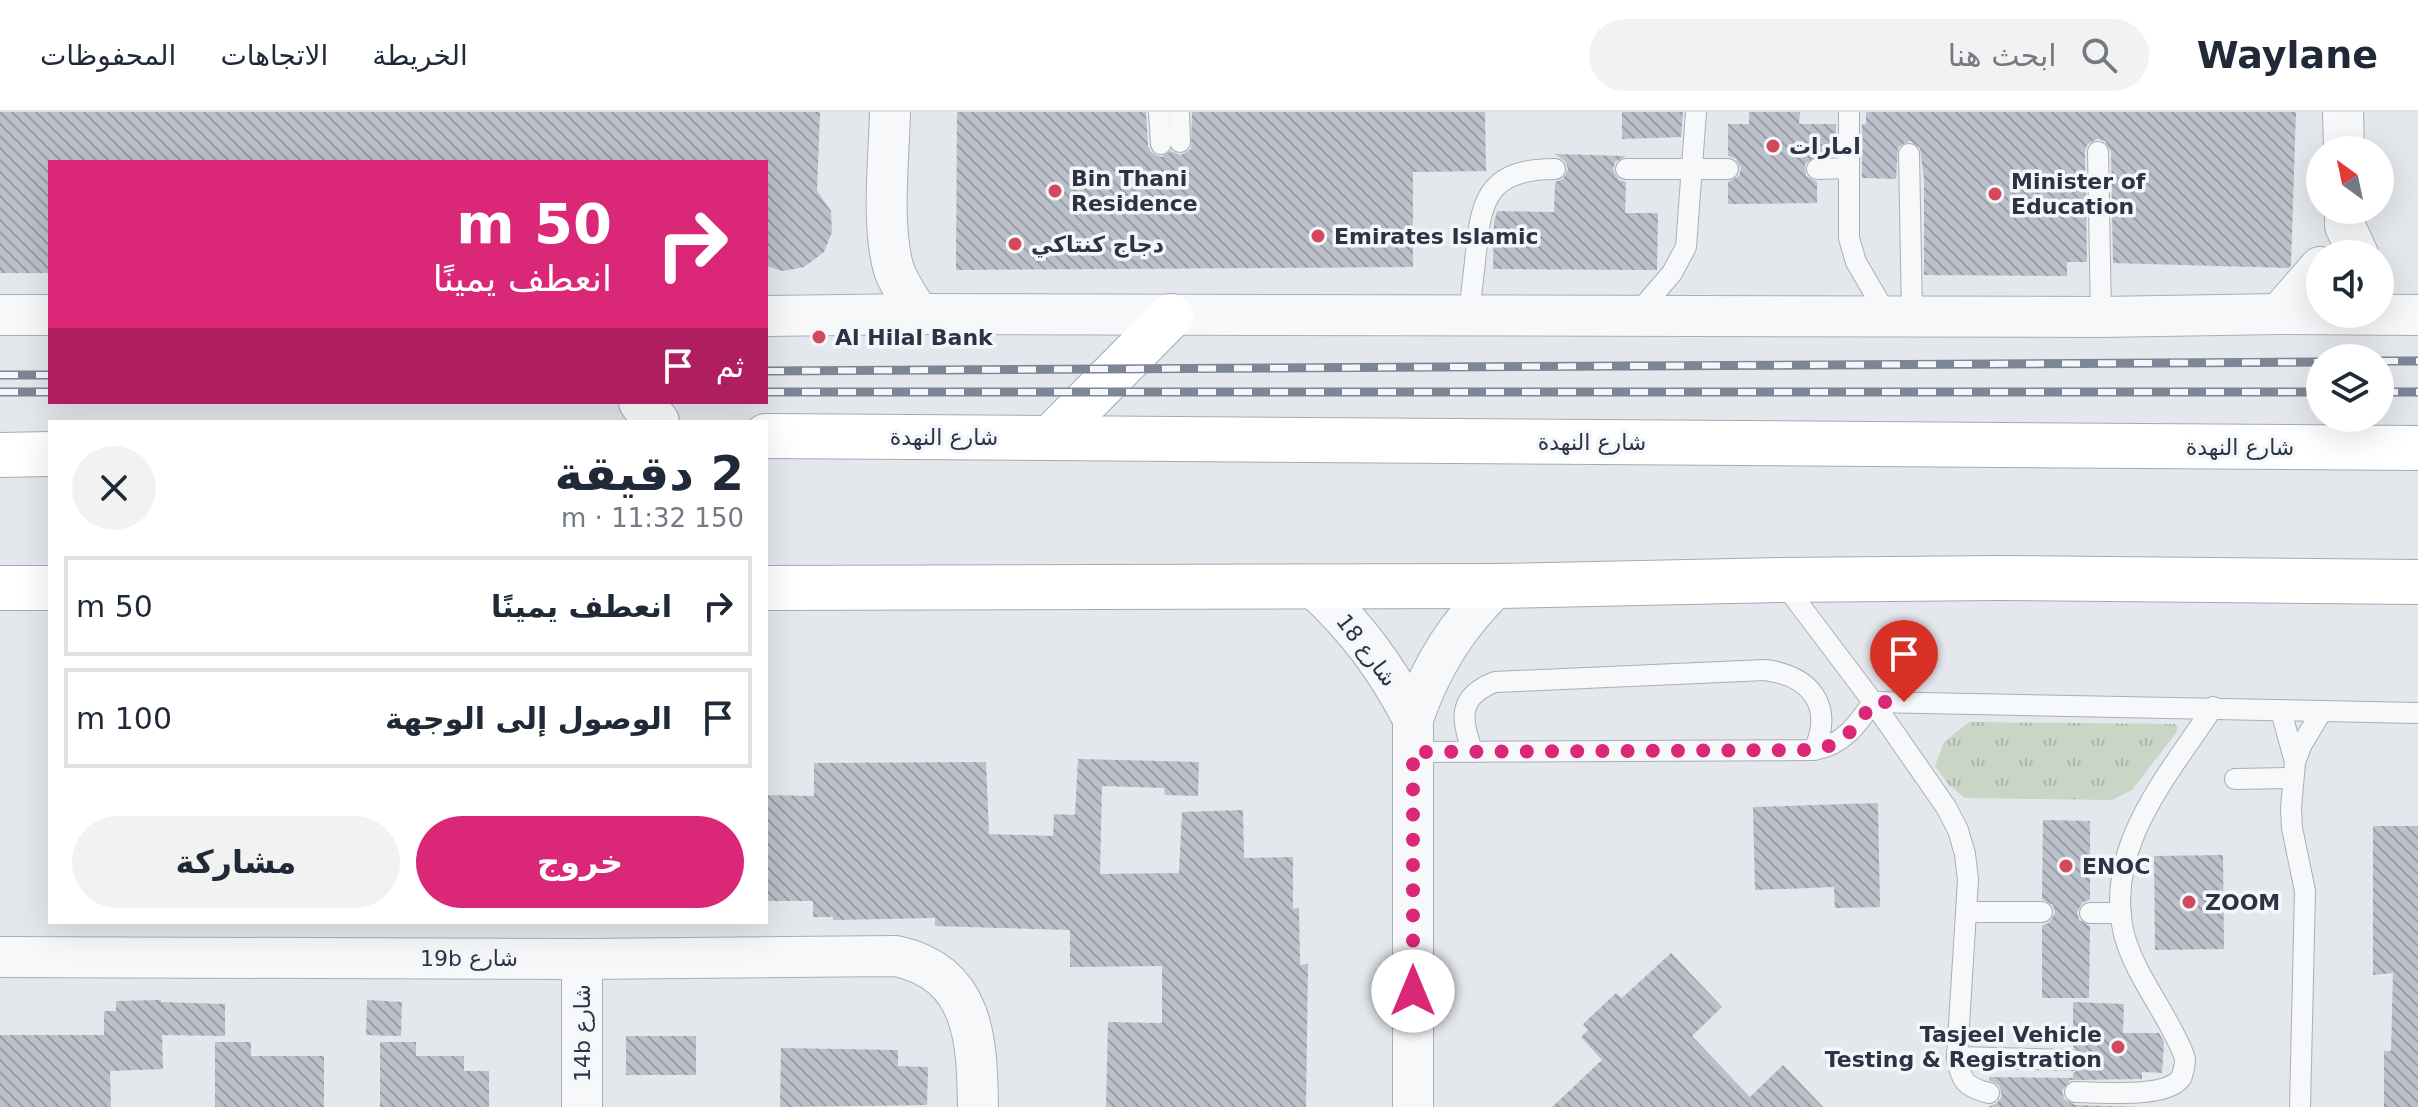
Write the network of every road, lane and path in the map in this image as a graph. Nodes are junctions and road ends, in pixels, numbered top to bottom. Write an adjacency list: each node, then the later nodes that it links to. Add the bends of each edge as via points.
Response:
1 (890, 112): 18 (street, via 889,246 905,293)
2 (1159, 112): 3 (lane, via 1170,143)
3 (1179, 112)
4 (1696, 112): 13 (lane)
5 (1849, 112): 10 (lane)
6 (2343, 112): 7 (street)
7 (2344, 136)
8 (2098, 152): 27 (lane)
9 (1909, 154): 24 (lane)
10 (1849, 168): 15 (lane); 24 (lane, via 1852,250)
11 (1555, 169): 22 (lane, via 1515,173 1489,195 1478,227)
12 (1626, 169): 13 (lane)
13 (1693, 169): 14 (lane); 23 (lane, via 1686,247 1672,273)
14 (1728, 169)
15 (1817, 169)
16 (2306, 283): 19 (street)
17 (2401, 308): 19 (street)
18 (919, 314): 25 (street); 26 (street)
19 (2279, 314): 27 (street)
20 (0, 315): 21 (street)
21 (48, 315)
22 (1469, 315): 23 (street); 26 (street)
23 (1635, 315): 24 (street)
24 (1900, 315): 27 (street)
25 (768, 316)
26 (1171, 316): 31 (main road)
27 (2101, 317)
28 (643, 404): 29 (main road)
29 (655, 420)
30 (768, 436): 31 (main road, شارع النهدة)
31 (1051, 437): 32 (main road, شارع النهدة)
32 (2418, 448)
33 (48, 454): 34 (main road)
34 (0, 455)
35 (2418, 552): 36 (main road)
36 (1999, 578): 37 (main road); 38 (main road)
37 (1781, 580): 39 (main road); 44 (lane)
38 (2418, 582)
39 (1497, 586): 43 (main road); 49 (street, شارع 18, via 1437,661 1423,689)
40 (0, 588): 41 (main road)
41 (48, 588)
42 (768, 588): 43 (main road)
43 (1314, 588): 49 (street, شارع 18, via 1371,648)
44 (1873, 702): 45 (lane); 50 (lane, via 1843,740); 54 (lane, via 1958,830 1968,880)
45 (2213, 707): 46 (lane); 57 (lane, via 2134,831 2121,882)
46 (2281, 711): 47 (lane); 52 (lane)
47 (2322, 711): 48 (lane); 52 (lane)
48 (2418, 713)
49 (1413, 735): 51 (lane); 68 (street, شارع 18)
50 (1814, 750): 51 (lane); 51 (lane, via 1822,727 1818,700 1798,681 1765,670 1495,682 1475,692 1464,712)
51 (1473, 752)
52 (2294, 770): 53 (lane); 69 (lane, via 2292,828 2305,891)
53 (2235, 779)
54 (1967, 912): 55 (lane); 60 (lane)
55 (2042, 912)
56 (2090, 913): 57 (lane)
57 (2121, 913): 62 (lane, via 2132,959)
58 (0, 957): 59 (street, 19b شارع)
59 (582, 959): 66 (street, 14b شارع); 67 (street, 19b شارع, via 878,955 912,960 935,971 956,994 972,1024)
60 (1957, 1057): 61 (lane); 65 (lane, via 1961,1078 1974,1090)
61 (2073, 1060)
62 (2185, 1060): 63 (lane); 64 (lane, via 2182,1076 2169,1088)
63 (2163, 1061)
64 (2075, 1092)
65 (1989, 1093)
66 (582, 1107)
67 (978, 1107)
68 (1413, 1107)
69 (2300, 1107)

